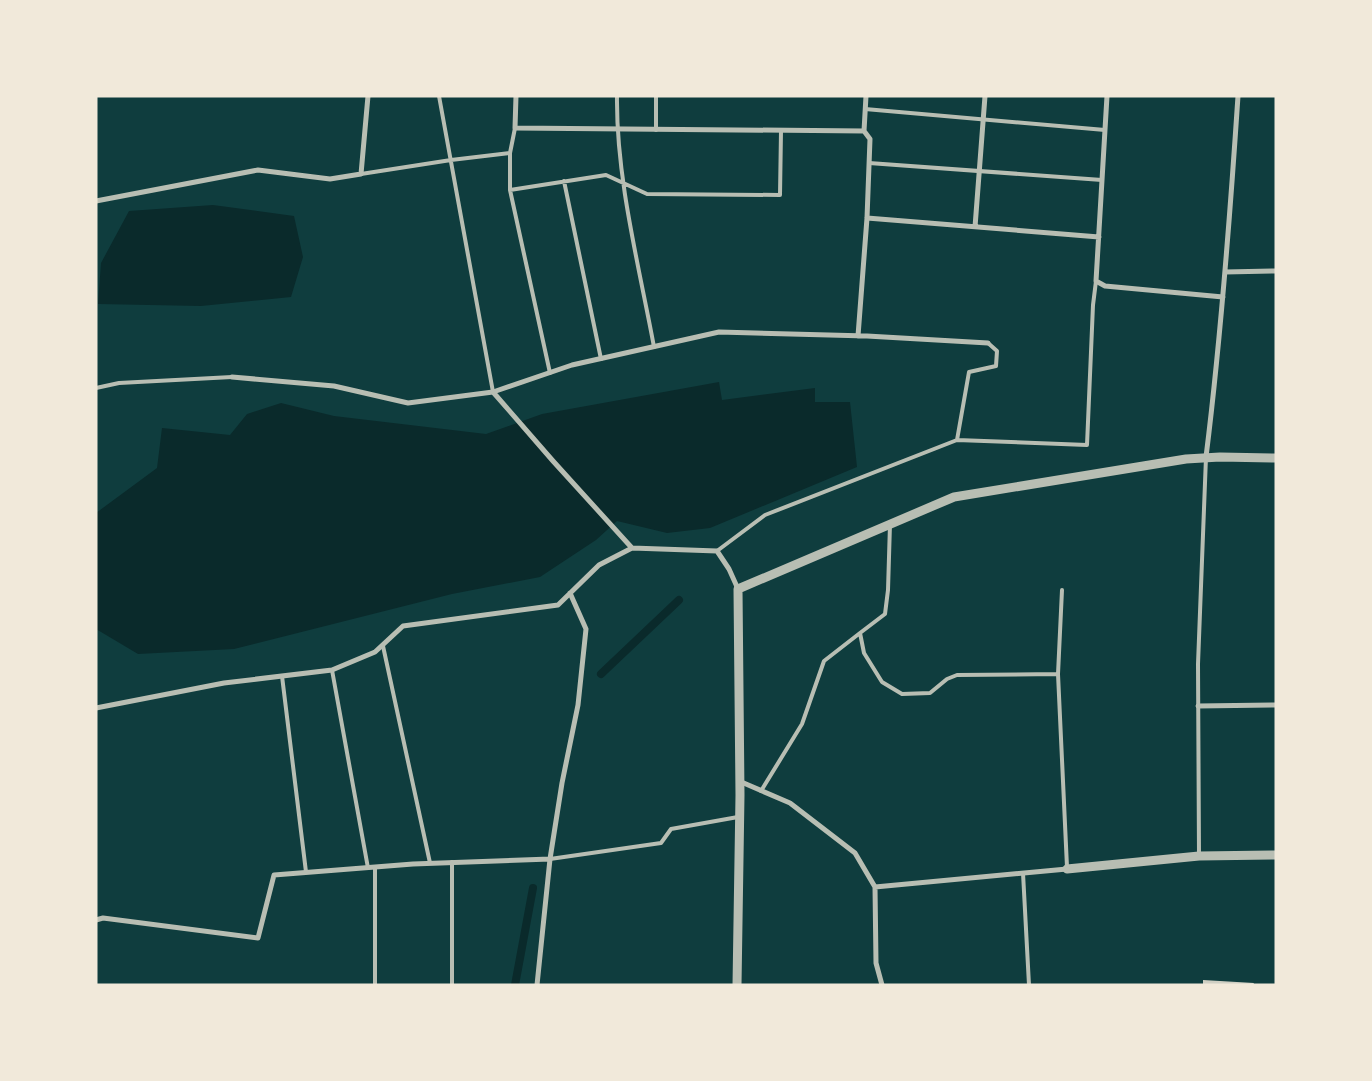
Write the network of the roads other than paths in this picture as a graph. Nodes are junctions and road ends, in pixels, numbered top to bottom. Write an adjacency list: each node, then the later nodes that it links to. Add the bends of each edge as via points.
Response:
1 (368, 96): 22 (street)
2 (439, 96): 19 (lane)
3 (516, 96): 12 (street)
4 (618, 96): 13 (lane)
5 (656, 96): 14 (lane)
6 (866, 96): 10 (street)
7 (985, 96): 11 (street)
8 (1107, 96): 16 (street)
9 (1238, 96): 32 (street)
10 (865, 109): 11 (lane); 17 (street)
11 (983, 119): 16 (lane); 21 (street)
12 (515, 128): 13 (street); 18 (lane)
13 (617, 129): 14 (street); 25 (lane)
14 (656, 130): 15 (street)
15 (781, 130): 17 (street); 25 (lane, via 780,195 647,194)
16 (1105, 130): 23 (street)
17 (864, 131): 20 (street, via 870,139)
18 (510, 153): 19 (lane); 26 (lane)
19 (451, 160): 22 (lane); 42 (lane)
20 (869, 163): 21 (lane); 28 (street)
21 (979, 170): 23 (lane); 29 (street)
22 (361, 174): 27 (street, via 330,179 258,170)
23 (1102, 180): 30 (street)
24 (564, 181): 25 (lane, via 606,175); 26 (lane); 38 (lane)
25 (624, 183): 37 (lane)
26 (510, 190): 39 (lane)
27 (96, 201)
28 (867, 218): 29 (street); 35 (street)
29 (975, 227): 30 (street)
30 (1099, 237): 33 (street)
31 (1276, 271): 32 (street)
32 (1225, 272): 34 (street)
33 (1096, 281): 34 (street, via 1106,286); 43 (lane, via 1087,445)
34 (1224, 297): 44 (street)
35 (858, 336): 36 (street); 37 (street, via 719,332)
36 (988, 343): 43 (lane, via 998,351 996,366 969,372)
37 (654, 347): 38 (street)
38 (601, 359): 39 (street)
39 (550, 373): 42 (street)
40 (232, 377): 41 (lane, via 118,383); 42 (street, via 334,386 408,402)
41 (96, 388)
42 (493, 392): 47 (street)
43 (957, 440): 48 (lane, via 765,515)
44 (1206, 457): 45 (street); 46 (street, via 954,497); 58 (lane)
45 (1276, 458)
46 (890, 524): 49 (street); 52 (lane, via 885,614)
47 (632, 548): 48 (street); 51 (street, via 599,565)
48 (717, 551): 49 (street)
49 (738, 589): 60 (street)
50 (1062, 590): 55 (lane)
51 (570, 593): 53 (street, via 558,605 403,626); 65 (street, via 586,629 578,705)
52 (860, 633): 55 (lane, via 864,653 882,682 902,694 930,693 957,675); 61 (lane, via 824,661 802,724)
53 (383, 646): 54 (street); 67 (lane)
54 (332, 670): 56 (street); 69 (lane)
55 (1058, 674): 70 (lane)
56 (282, 676): 59 (street, via 224,683); 71 (lane)
57 (1276, 705): 58 (street)
58 (1198, 706): 64 (lane)
59 (96, 708)
60 (739, 781): 61 (street); 62 (street)
61 (761, 791): 73 (street, via 790,803 854,854)
62 (740, 817): 65 (lane, via 671,829 661,843); 78 (street)
63 (1276, 855): 64 (street)
64 (1199, 856): 70 (street)
65 (550, 859): 66 (street); 77 (street)
66 (452, 862): 67 (street); 76 (lane)
67 (430, 863): 68 (street)
68 (375, 867): 69 (street); 75 (lane)
69 (368, 868): 71 (street)
70 (1067, 869): 72 (street)
71 (306, 872): 74 (street, via 274,875 258,938 103,918)
72 (1023, 873): 73 (street); 80 (lane)
73 (875, 887): 79 (street, via 876,963)
74 (96, 920)
75 (375, 985)
76 (452, 985)
77 (537, 985)
78 (737, 985)
79 (882, 985)
80 (1029, 985)

